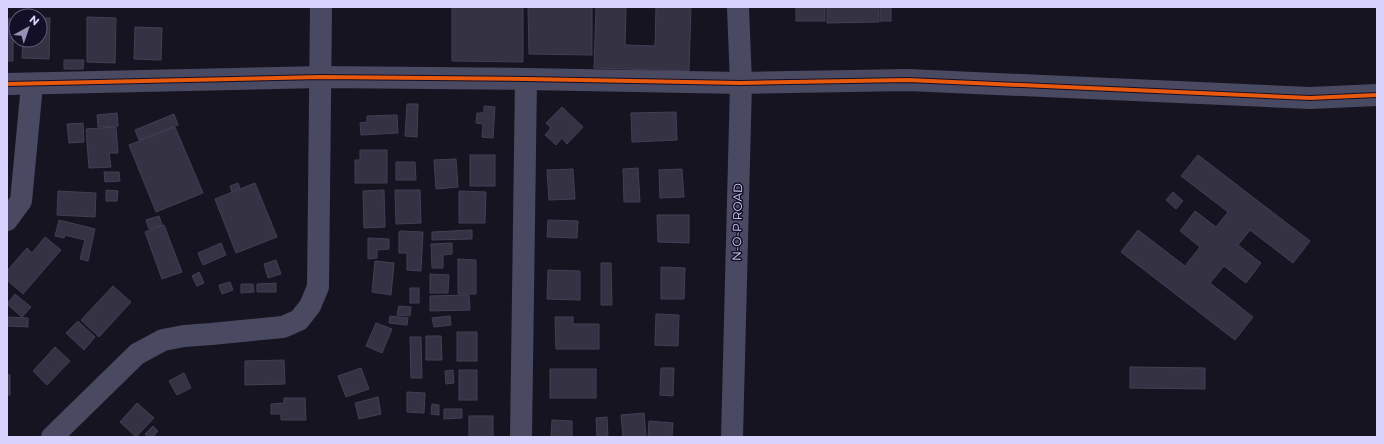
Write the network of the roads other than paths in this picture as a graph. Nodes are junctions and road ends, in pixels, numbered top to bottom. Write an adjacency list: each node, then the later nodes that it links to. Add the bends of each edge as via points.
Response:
1 (321, 7): 3 (street)
2 (738, 7): 5 (street, N-O-P ROAD)
3 (321, 78): 4 (street); 7 (street); 10 (street, via 318,287 310,306 299,320 283,327 162,340 137,354)
4 (526, 79): 5 (street); 11 (street)
5 (741, 83): 8 (street, via 908,80 1310,98); 12 (street, N-O-P ROAD)
6 (7, 84): 7 (street)
7 (32, 85): 9 (street, via 21,201)
8 (1377, 95)
9 (7, 220)
10 (52, 437)
11 (521, 437)
12 (732, 437)

